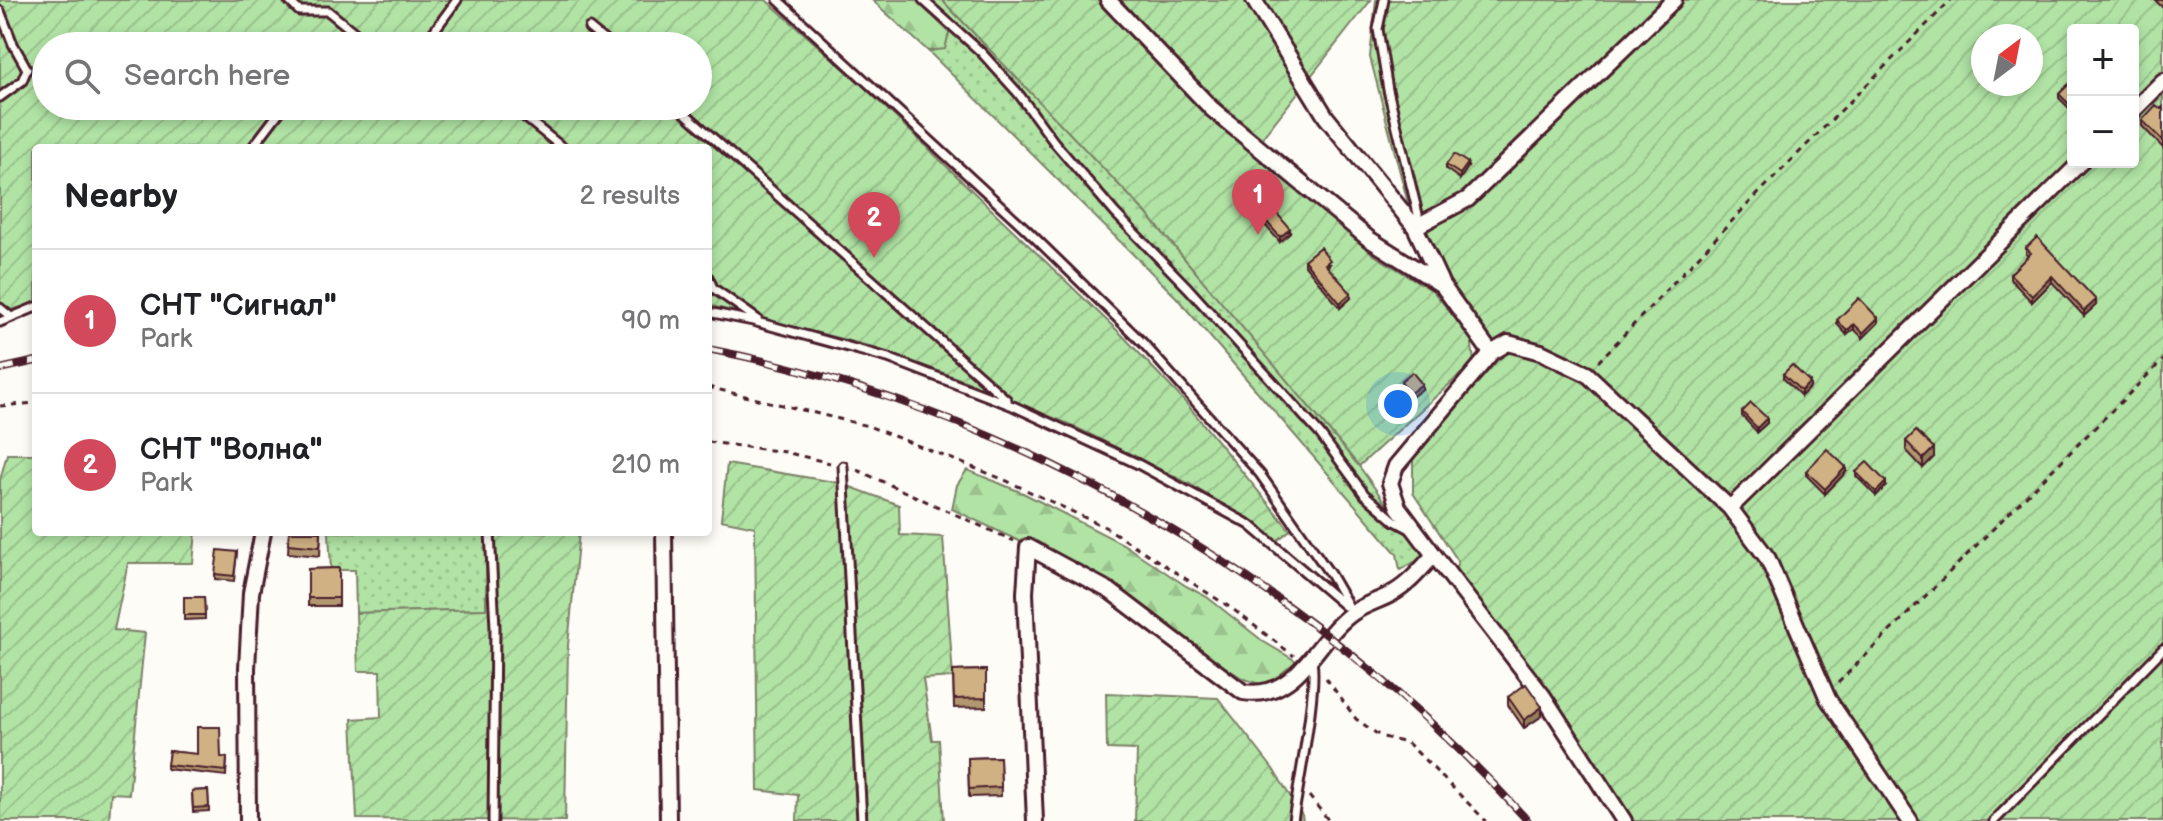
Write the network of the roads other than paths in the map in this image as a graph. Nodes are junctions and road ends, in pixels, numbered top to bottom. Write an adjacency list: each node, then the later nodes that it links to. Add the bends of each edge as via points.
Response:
1 (288, 0): 11 (lane, via 299,11 328,11)
2 (457, 0): 12 (lane)
3 (778, 0): 41 (lane, via 1143,343 1260,474)
4 (923, 0): 36 (lane, via 1018,93 1115,213 1320,434 1365,495)
5 (1108, 0): 24 (street, via 1212,109 1369,239)
6 (1254, 0): 23 (street, via 1326,117)
7 (1384, 0): 23 (lane, via 1378,29 1418,214)
8 (1674, 0): 23 (street, via 1468,199)
9 (0, 11): 15 (lane, via 27,69 22,81)
10 (589, 28): 13 (lane)
11 (354, 32)
12 (433, 32)
13 (594, 32)
14 (2163, 81): 16 (street)
15 (0, 97)
16 (2139, 105)
17 (273, 120): 20 (lane)
18 (528, 120): 21 (lane)
19 (693, 120): 33 (lane)
20 (255, 144)
21 (558, 144)
22 (2075, 168): 35 (street)
23 (1415, 227): 24 (street)
24 (1442, 285): 32 (street)
25 (712, 286): 31 (lane)
26 (0, 308): 29 (lane)
27 (32, 309): 29 (lane)
28 (712, 313): 31 (lane)
29 (11, 317): 30 (lane)
30 (0, 322)
31 (763, 324): 33 (lane, via 888,358)
32 (1491, 353): 35 (street, via 1508,343 1587,374); 36 (street, via 1396,466 1390,483 1398,507)
33 (1013, 406): 41 (lane, via 1136,463 1250,525)
34 (843, 466): 47 (lane)
35 (1730, 508): 51 (street, via 1768,559 1827,694)
36 (1417, 533): 40 (street)
37 (262, 536): 44 (street, via 251,593)
38 (490, 536): 45 (lane)
39 (664, 536): 46 (street)
40 (1434, 555): 41 (street, via 1407,584); 50 (street, via 1543,696)
41 (1352, 612): 43 (street)
42 (2163, 649): 52 (lane)
43 (1313, 662): 48 (street, via 1291,680 1257,694 1243,692 1110,591 1028,547 1025,593); 49 (lane)
44 (248, 821)
45 (493, 821)
46 (668, 821)
47 (862, 821)
48 (1035, 821)
49 (1293, 821)
50 (1624, 821)
51 (1910, 821)
52 (1994, 821)

